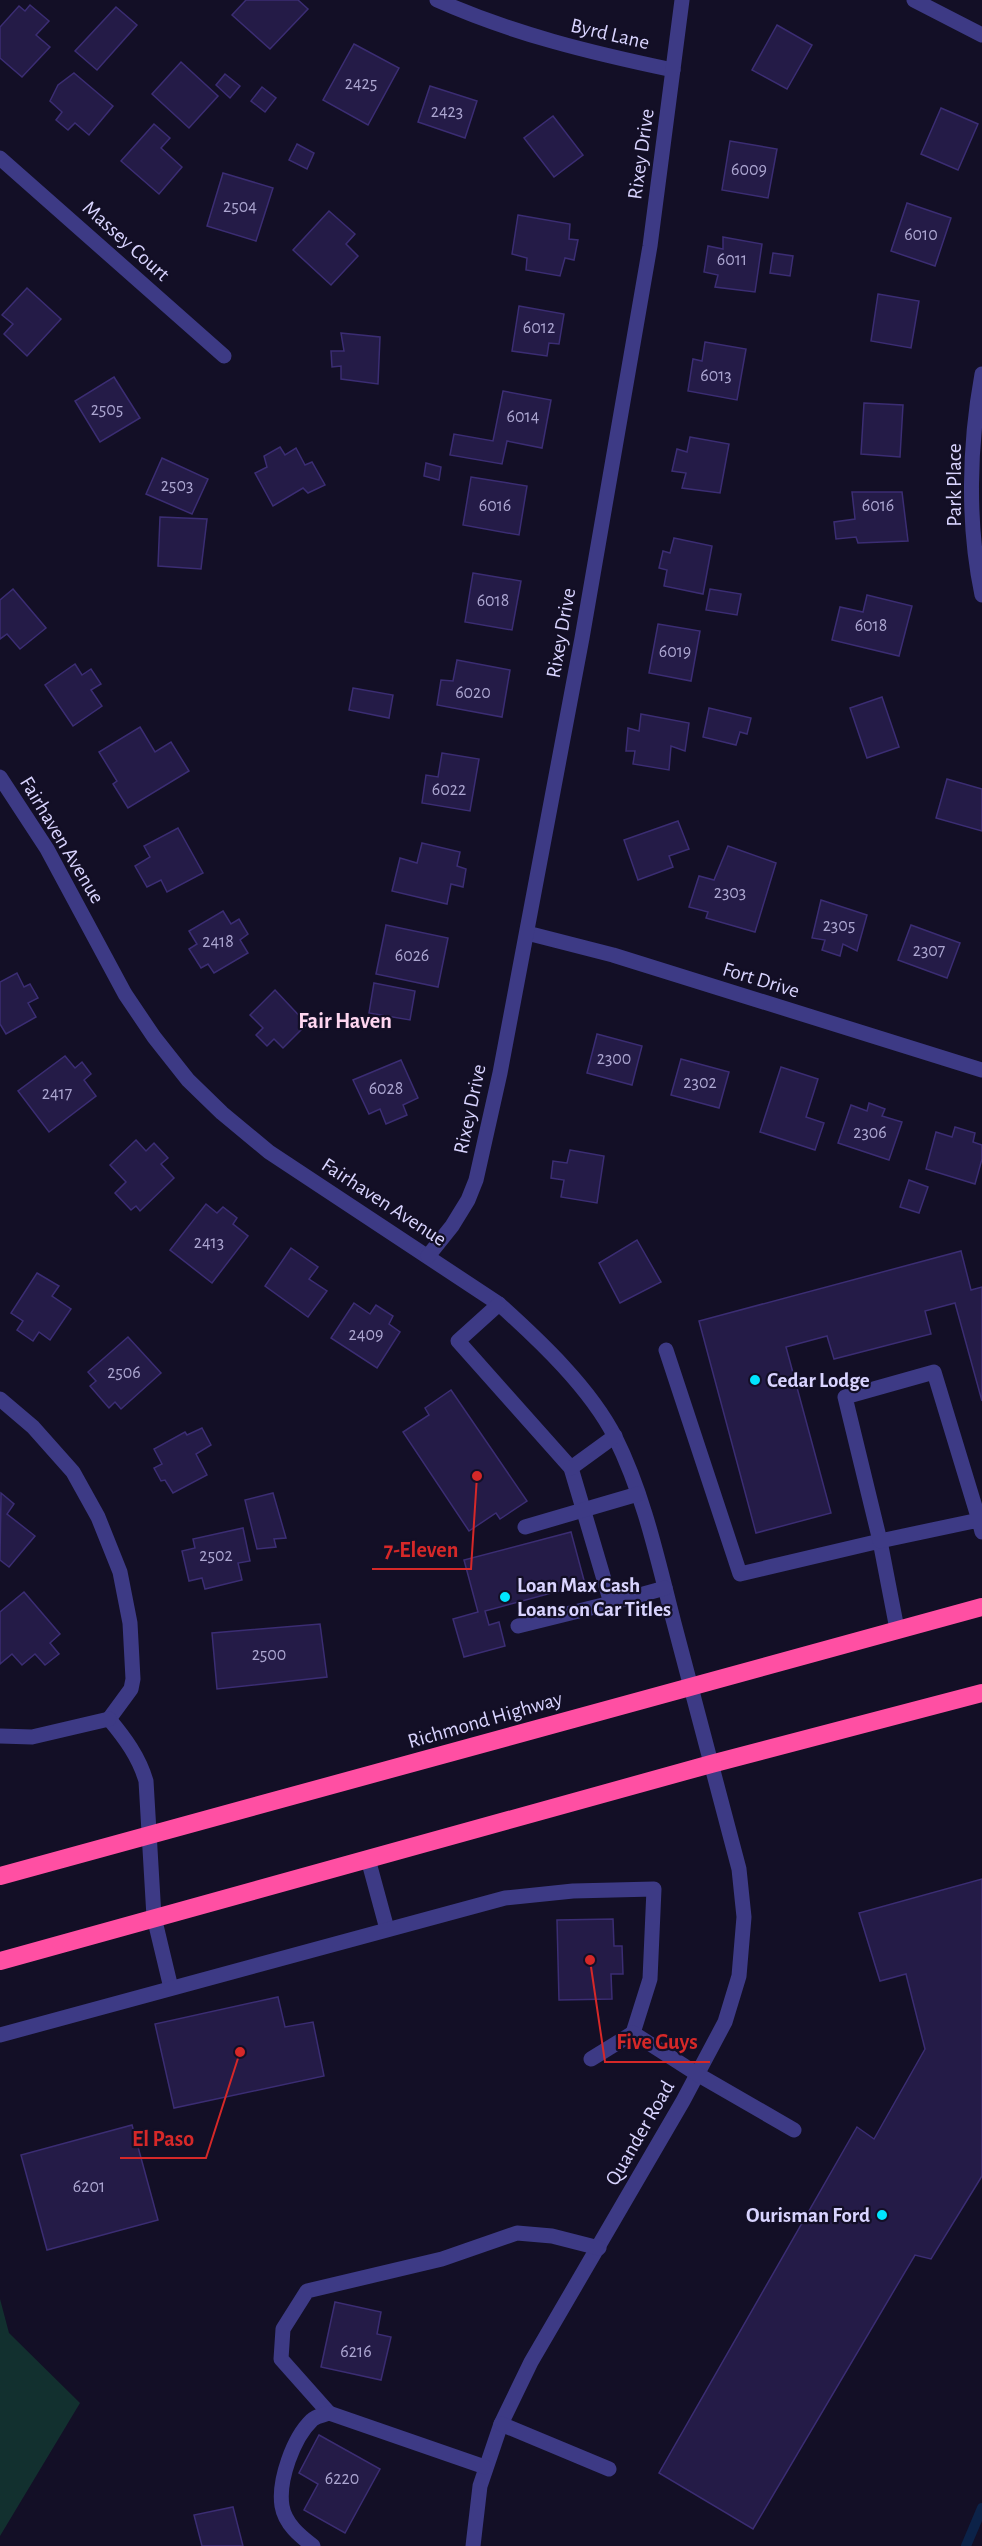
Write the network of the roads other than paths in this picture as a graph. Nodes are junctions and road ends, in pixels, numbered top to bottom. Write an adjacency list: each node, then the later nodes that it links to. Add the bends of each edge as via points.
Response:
1 (437, 0): 5 (street, Byrd Lane, via 578,50)
2 (682, 0): 5 (street, Rixey Drive)
3 (914, 0): 4 (street)
4 (982, 35)
5 (673, 70): 12 (street, Rixey Drive, via 646,269)
6 (0, 158): 7 (street, Massey Court)
7 (224, 356)
8 (982, 374): 9 (street, Park Place, via 974,442)
9 (977, 498): 10 (street, Park Place)
10 (982, 595)
11 (0, 777): 14 (street, Fairhaven Avenue, via 47,849 125,994 188,1080 269,1152)
12 (527, 933): 13 (street, Fort Drive, via 613,955); 14 (street, Rixey Drive, via 476,1180 452,1226)
13 (982, 1070)
14 (428, 1256): 15 (street, Fairhaven Avenue)
15 (499, 1304): 18 (street, Fairhaven Avenue, via 579,1385); 19 (street, via 458,1341)
16 (666, 1350): 24 (street, via 740,1574)
17 (0, 1399): 32 (street, via 33,1427 73,1472 98,1517 120,1572 130,1623 133,1679 131,1689)
18 (615, 1436): 19 (street); 20 (street, Fairhaven Avenue)
19 (571, 1468): 21 (street)
20 (638, 1494): 21 (street); 25 (street, Fairhaven Avenue)
21 (585, 1509): 23 (street); 26 (street)
22 (981, 1523): 24 (street); 24 (street, via 934,1372 845,1397)
23 (525, 1527)
24 (880, 1541): 29 (street)
25 (665, 1588): 26 (street); 30 (street, Fairhaven Avenue)
26 (610, 1603): 28 (street)
27 (982, 1607): 29 (highway, Richmond Highway)
28 (518, 1626)
29 (897, 1629): 30 (highway, Richmond Highway)
30 (690, 1686): 34 (street, Quander Road); 35 (highway, Richmond Highway)
31 (982, 1693): 34 (highway)
32 (109, 1719): 33 (street, via 32,1737); 35 (street, via 128,1740 142,1768)
33 (0, 1736)
34 (711, 1764): 36 (highway); 45 (street, Quander Road, via 739,1869 744,1917 734,1996 725,2022)
35 (149, 1835): 37 (highway, Richmond Highway); 38 (street)
36 (368, 1859): 38 (highway); 39 (street)
37 (0, 1876)
38 (154, 1917): 40 (highway); 41 (street)
39 (387, 1929): 41 (street); 42 (street, via 505,1898 654,1889 650,1979)
40 (0, 1961)
41 (171, 1988): 43 (street)
42 (633, 2033): 44 (street); 45 (street)
43 (0, 2036)
44 (591, 2059)
45 (697, 2074): 46 (street); 47 (street, Quander Road)
46 (794, 2130)
47 (598, 2248): 48 (street, via 552,2236 517,2233 442,2259 307,2290 283,2329 281,2359); 49 (street, Quander Road, via 531,2362)
48 (329, 2413): 50 (street); 52 (street, via 313,2419 292,2450 282,2481 282,2508 295,2532)
49 (501, 2424): 50 (street, Quander Road); 51 (street)
50 (485, 2467): 53 (street, Quander Road)
51 (609, 2469)
52 (313, 2546)
53 (473, 2546)

